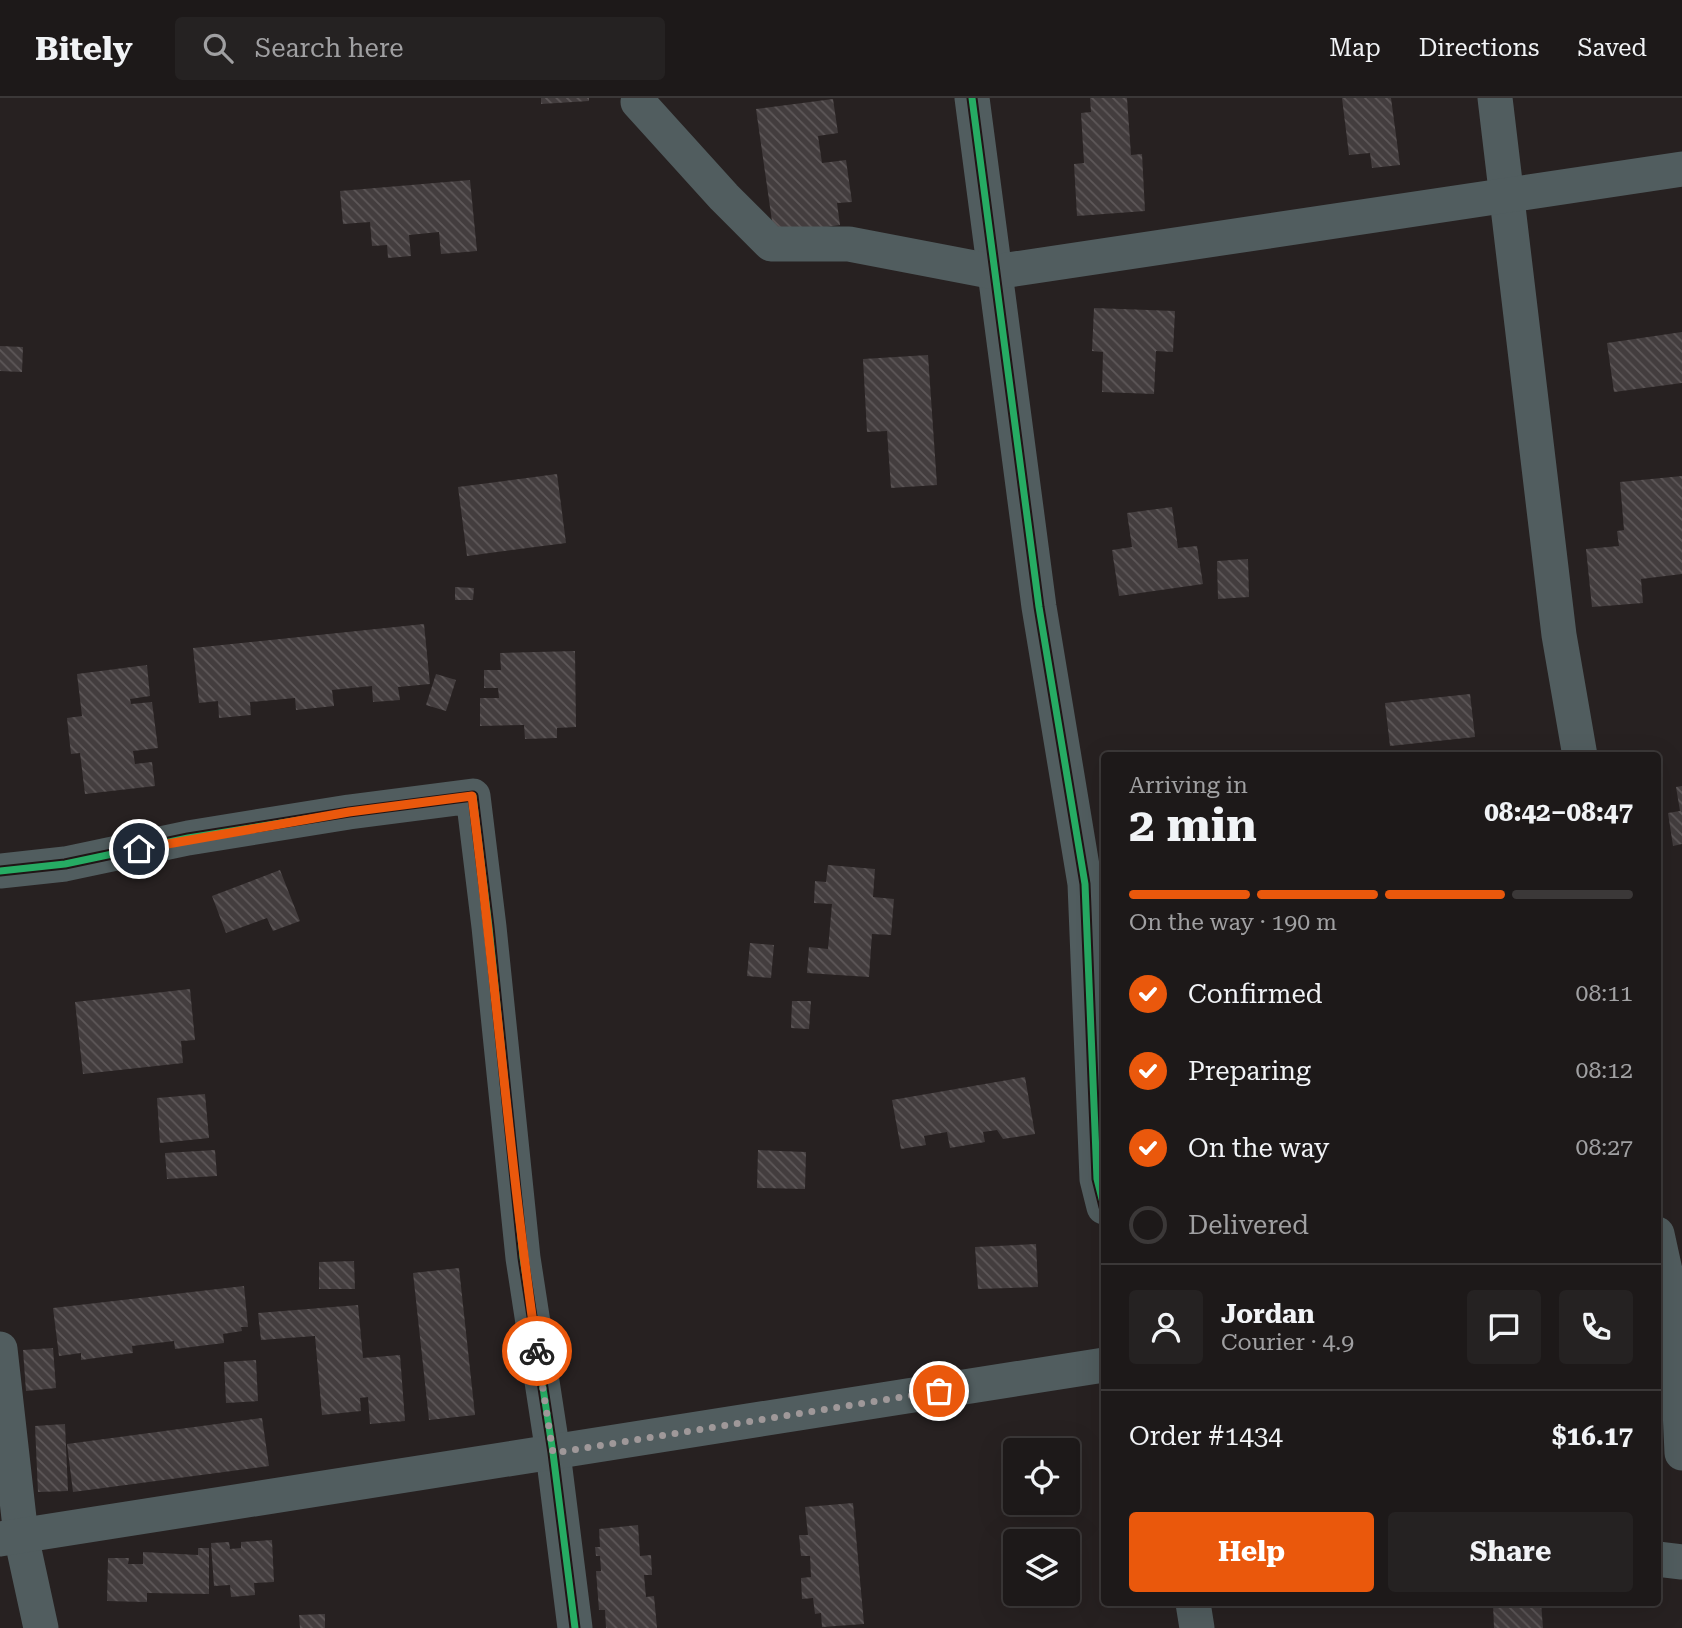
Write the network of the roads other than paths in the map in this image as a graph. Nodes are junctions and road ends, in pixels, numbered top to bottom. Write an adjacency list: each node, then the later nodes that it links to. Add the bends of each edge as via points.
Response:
1 (972, 98): 6 (street)
2 (1495, 98): 5 (street)
3 (638, 102): 6 (street, via 771,244 849,244)
4 (1682, 169): 5 (street)
5 (1507, 194): 6 (street); 7 (street, via 1559,635)
6 (995, 272): 9 (street, via 1039,607 1085,884)
7 (1579, 752)
8 (0, 871): 14 (street, via 65,864 349,812 472,796 523,1258)
9 (1101, 1195)
10 (1661, 1250): 11 (street)
11 (1679, 1320): 15 (street)
12 (0, 1349): 16 (street)
13 (1101, 1365): 14 (street)
14 (553, 1453): 16 (street); 21 (street)
15 (1682, 1453)
16 (10, 1537): 20 (street)
17 (1661, 1559): 18 (street)
18 (1682, 1562)
19 (1193, 1606): 22 (street)
20 (41, 1628)
21 (575, 1628)
22 (1197, 1628)

